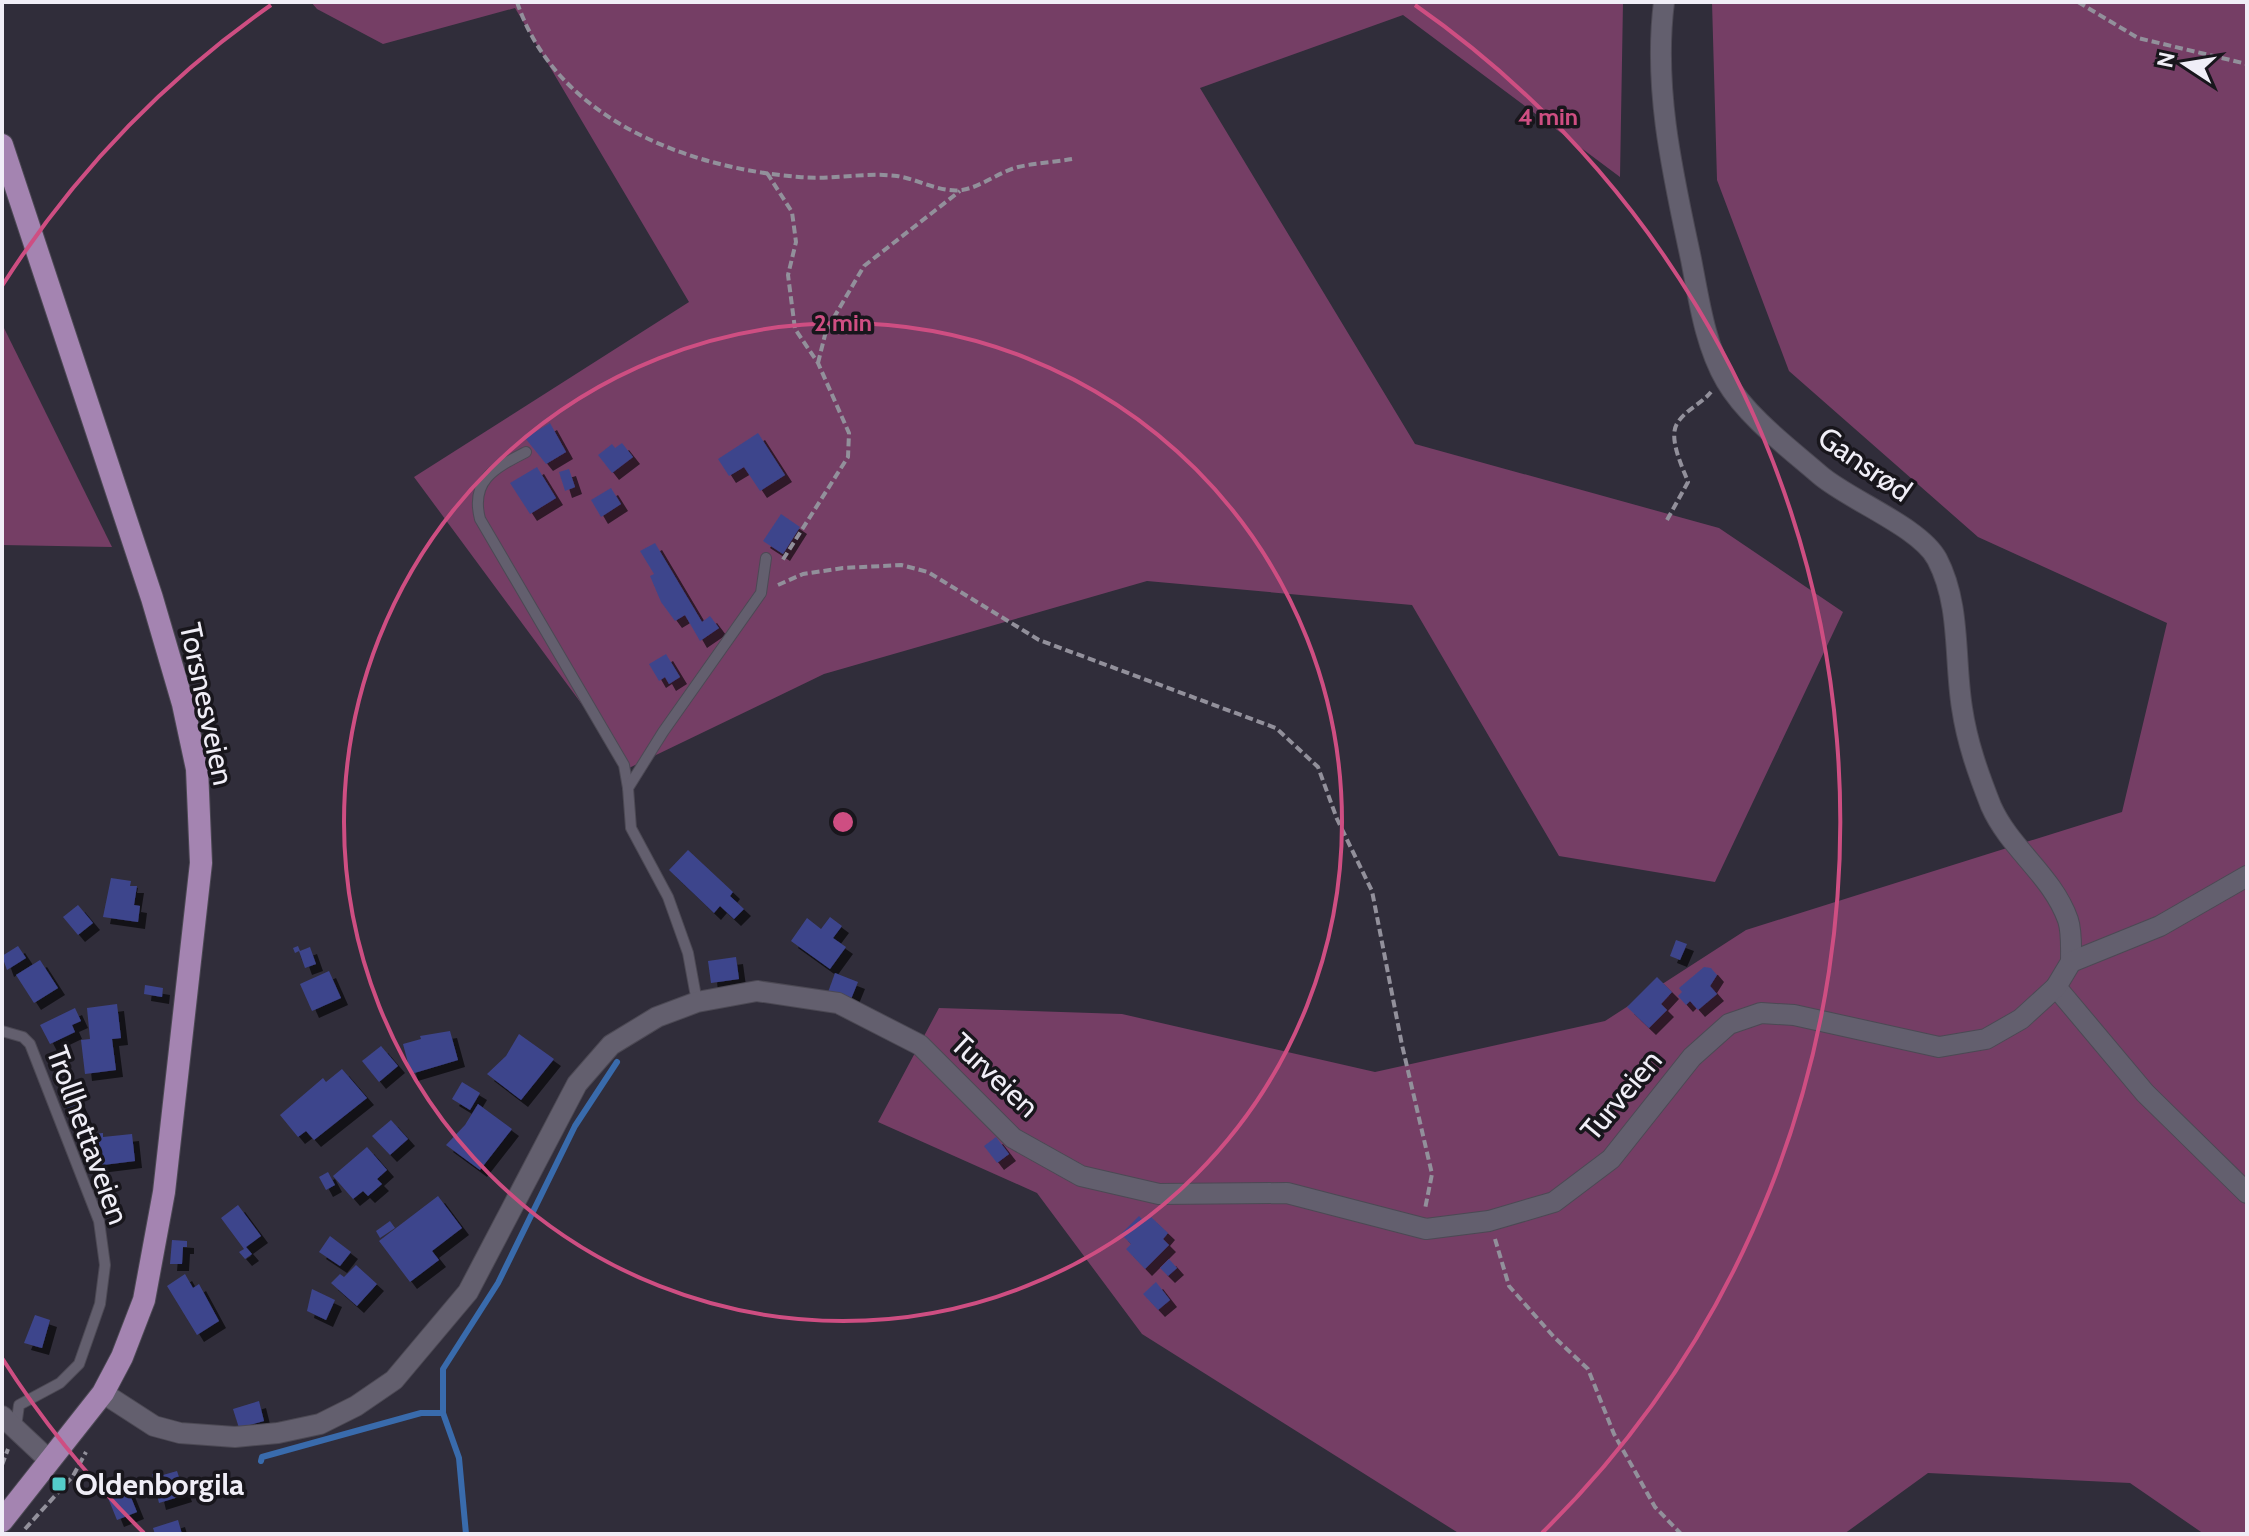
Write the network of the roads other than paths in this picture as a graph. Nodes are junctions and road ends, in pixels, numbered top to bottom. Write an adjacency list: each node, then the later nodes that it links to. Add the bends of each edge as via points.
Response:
1 (1664, 2): 7 (street, Gansrød, via 1661,87 1674,179 1706,330 1726,383 1823,478 1936,556 1951,595 1961,706 1974,764 2002,830 2050,885 2069,922)
2 (2, 145): 12 (main road, Torsnesveien, via 152,598 197,769 201,863 164,1192 144,1300)
3 (526, 452): 5 (lane, via 503,464 480,486 475,498 480,519 624,765)
4 (766, 558): 5 (lane, via 761,593)
5 (628, 788): 9 (lane, via 631,828 668,897 688,953)
6 (2247, 876): 7 (street, via 2160,926)
7 (2071, 962): 8 (street, Turveien)
8 (2056, 987): 9 (street, Turveien, via 2021,1019 1986,1039 1939,1047 1794,1015 1761,1013 1729,1024 1692,1057 1611,1159 1554,1202 1489,1221 1426,1229 1287,1193 1159,1194 1081,1176 1013,1138 920,1045 838,1003 757,991); 11 (street, via 2145,1093)
9 (697, 1002): 12 (street, Turveien, via 657,1017 611,1045 577,1084 468,1292 394,1380 356,1406 320,1424 235,1437 154,1426)
10 (2, 1031): 13 (lane, Trollhettaveien, via 30,1044 99,1221 105,1265 100,1304 79,1364 60,1383 19,1405)
11 (2247, 1193)
12 (103, 1393): 14 (main road, Torsnesveien)
13 (9, 1422): 14 (street)
14 (50, 1461): 15 (main road, Torsnesveien); 16 (main road, Torsnesveien)
15 (2, 1504)
16 (2, 1521)

